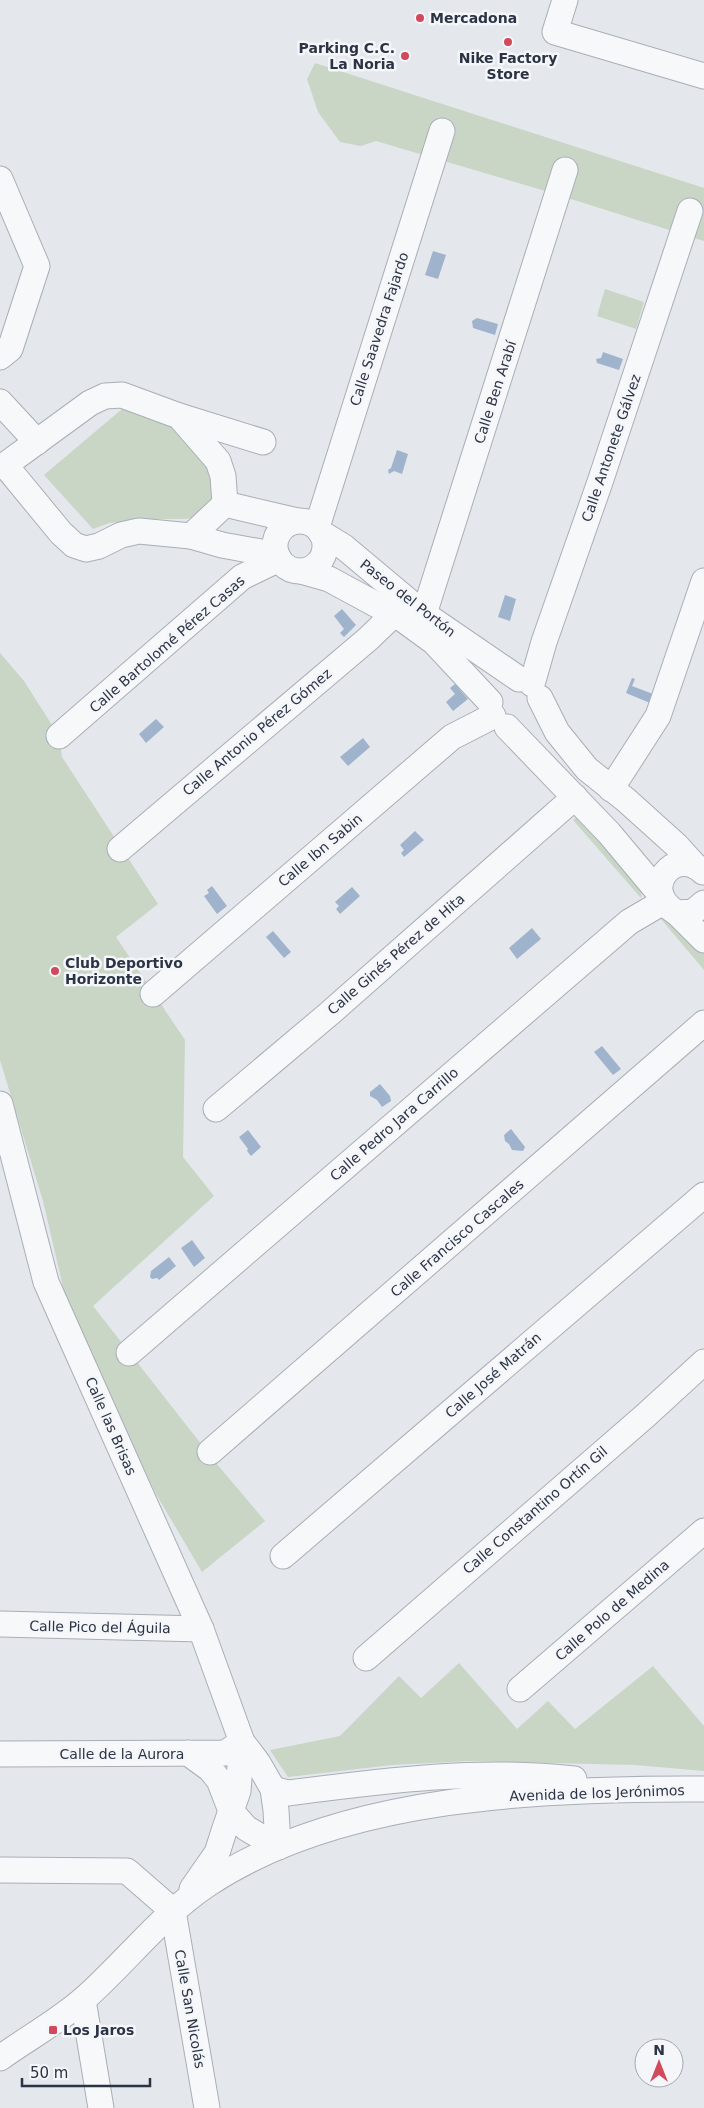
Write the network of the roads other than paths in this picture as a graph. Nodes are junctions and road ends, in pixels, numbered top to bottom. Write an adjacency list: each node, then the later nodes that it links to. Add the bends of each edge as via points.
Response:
1 (565, 0): 2 (street, via 555,32)
2 (704, 76)
3 (442, 130): 14 (street, Calle Saavedra Fajardo)
4 (566, 170): 20 (street, Calle Ben Arabí)
5 (0, 179): 7 (street, via 37,266 10,348)
6 (690, 211): 21 (street, Calle Antonete Gálvez)
7 (0, 357)
8 (0, 402): 10 (street)
9 (178, 416): 10 (street, via 122,395 105,396 90,403); 11 (street); 11 (street, via 252,439)
10 (37, 442): 12 (street)
11 (218, 461): 13 (street, via 223,476)
12 (2, 466): 15 (street, via 74,545 86,549 139,531)
13 (225, 504): 14 (street, Paseo del Portón); 15 (street)
14 (312, 527): 16 (street, via 284,527 275,545); 17 (street, via 324,541 325,549 317,564); 20 (street, Paseo del Portón, via 344,547)
15 (191, 536): 16 (street)
16 (278, 557): 17 (street, via 285,566); 23 (street, Calle Bartolomé Pérez Casas, via 242,577)
17 (301, 571): 19 (street, Paseo del Portón, via 329,579)
18 (704, 581): 24 (street, via 658,716)
19 (394, 614): 22 (street, Paseo del Portón, via 434,642); 26 (street, Calle Antonio Pérez Gómez)
20 (424, 614): 21 (street, Paseo del Portón)
21 (530, 687): 22 (street, via 512,678 499,684 494,689); 22 (street, via 537,715 531,722 524,726); 24 (street, Paseo del Portón, via 557,732 586,769)
22 (497, 715): 25 (street, Paseo del Portón); 31 (street, Calle Ibn Sabin, via 452,737)
23 (60, 736)
24 (612, 789): 27 (street, Paseo del Portón)
25 (575, 798): 28 (street, Paseo del Portón); 34 (street, Calle Ginés Pérez de Hita)
26 (120, 849)
27 (701, 869): 28 (street, via 681,864 668,870 660,881)
28 (666, 903): 29 (street, Calle Pedro Jara Carrillo, via 694,912); 30 (street, Paseo del Portón); 37 (street, Calle Pedro Jara Carrillo, via 628,922)
29 (704, 903)
30 (704, 940)
31 (153, 994)
32 (704, 1023): 39 (street, Calle Francisco Cascales)
33 (0, 1104): 35 (street, Calle las Brisas)
34 (216, 1109)
35 (8, 1164): 43 (street, Calle las Brisas, via 46,1282)
36 (704, 1195): 41 (street, Calle José Matrán)
37 (129, 1352)
38 (704, 1362): 44 (street, Calle Constantino Ortín Gil)
39 (210, 1452)
40 (704, 1531): 45 (street, Calle Polo de Medina)
41 (283, 1556)
42 (0, 1624): 43 (street, Calle Pico del Águila)
43 (201, 1629): 46 (street, Calle las Brisas)
44 (366, 1658)
45 (520, 1688)
46 (242, 1742): 47 (street, Calle de la Aurora, via 225,1753); 49 (street); 52 (street, via 238,1791)
47 (188, 1753): 48 (street, Calle de la Aurora); 52 (street, via 219,1780)
48 (0, 1754)
49 (273, 1789): 50 (street, via 288,1793 467,1774 546,1775); 53 (street)
50 (664, 1789): 51 (street, Avenida de los Jerónimos); 53 (street, Avenida de los Jerónimos, via 518,1794 400,1811 353,1822)
51 (704, 1789)
52 (231, 1810): 53 (street, via 246,1828); 55 (street, via 217,1853)
53 (278, 1847): 55 (street, Avenida de los Jerónimos, via 233,1869)
54 (0, 1870): 55 (street, via 127,1871)
55 (178, 1906): 56 (street, Avenida de los Jerónimos); 59 (street, Calle San Nicolás)
56 (83, 2000): 57 (street, Avenida de los Jerónimos); 58 (street)
57 (0, 2058)
58 (101, 2108)
59 (207, 2108)

